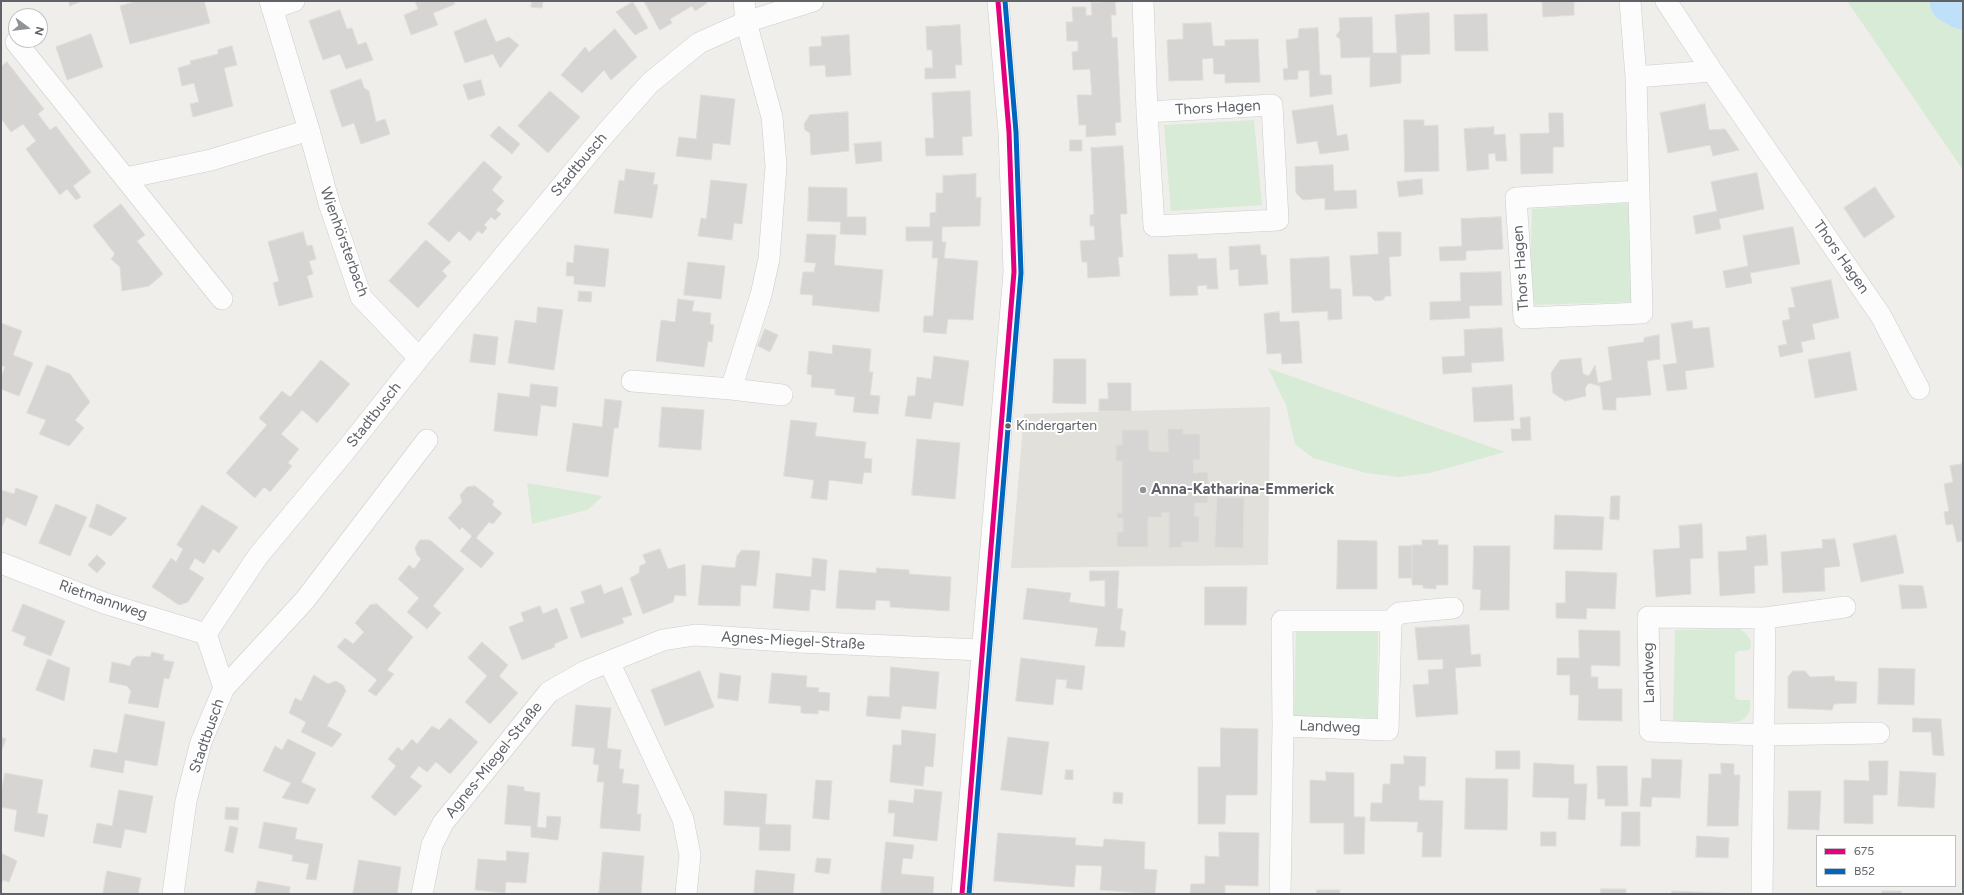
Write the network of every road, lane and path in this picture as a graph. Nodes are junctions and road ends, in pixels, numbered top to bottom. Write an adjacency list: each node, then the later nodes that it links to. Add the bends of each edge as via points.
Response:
1 (294, 1): 8 (street, Wienhörsterbach)
2 (744, 1): 9 (street)
3 (813, 1): 9 (street, Stadtbusch)
4 (998, 1): 30 (street, via 1009,132 1014,272)
5 (1143, 1): 13 (street, Thors Hagen)
6 (1630, 1): 12 (street, Thors Hagen)
7 (1666, 1): 11 (street, Thors Hagen)
8 (271, 5): 14 (street, Wienhörsterbach)
9 (746, 22): 18 (street, Stadtbusch, via 699,43 650,83); 20 (street, via 772,117 776,166 770,259)
10 (21, 48): 15 (street)
11 (1712, 71): 12 (street); 21 (street, Thors Hagen, via 1881,316)
12 (1636, 77): 16 (street, Thors Hagen)
13 (1147, 112): 13 (street, Thors Hagen, via 1154,226 1278,220 1272,105)
14 (309, 130): 15 (street, via 211,160); 18 (street, Wienhörsterbach, via 328,203 361,297)
15 (126, 178): 17 (street)
16 (1638, 191): 16 (street, Thors Hagen, via 1642,313 1524,318 1516,198)
17 (222, 299)
18 (419, 358): 29 (street, Stadtbusch, via 258,556)
19 (632, 381): 20 (street)
20 (731, 389): 22 (street)
21 (1919, 389)
22 (782, 395)
23 (427, 440): 32 (street, via 305,600)
24 (1, 563): 29 (street, Rietmannweg, via 104,603)
25 (1845, 607): 27 (street, Landweg)
26 (1453, 608): 28 (street, Landweg, via 1399,613)
27 (1765, 618): 35 (street); 35 (street, Landweg, via 1648,617 1650,731)
28 (1391, 621): 33 (street, Landweg, via 1282,621); 33 (street, Landweg, via 1388,730)
29 (206, 634): 32 (street, Stadtbusch)
30 (981, 650): 31 (street, Agnes-Miegel-Straße, via 695,635 663,640); 39 (street)
31 (609, 662): 37 (street, Agnes-Miegel-Straße, via 586,671 549,692 443,823 432,845); 38 (street, via 683,819 690,855)
32 (224, 688): 36 (street, Stadtbusch, via 202,742 186,801)
33 (1283, 726): 40 (street, Landweg)
34 (1879, 733): 35 (street, Landweg)
35 (1763, 736): 41 (street)
36 (172, 894)
37 (422, 894)
38 (686, 894)
39 (962, 894)
40 (1280, 894)
41 (1762, 894)

